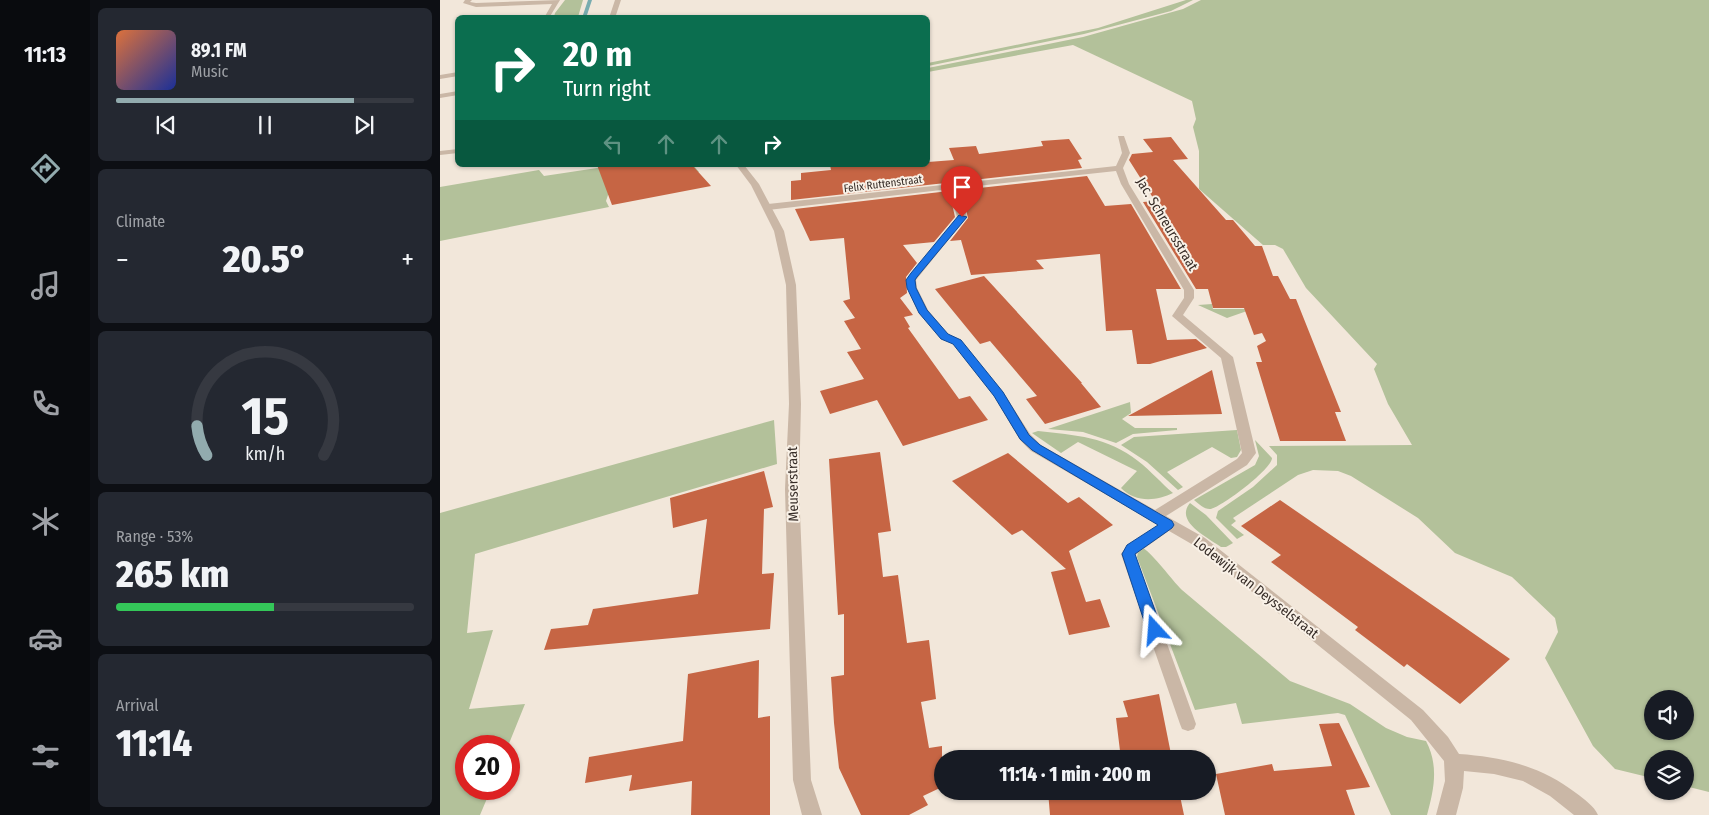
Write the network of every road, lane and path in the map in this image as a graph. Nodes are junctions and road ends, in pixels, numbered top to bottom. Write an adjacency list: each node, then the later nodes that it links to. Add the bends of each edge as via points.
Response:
1 (469, 0): 3 (lane, via 465,2 476,5)
2 (618, 0): 5 (street)
3 (556, 1): 4 (lane)
4 (548, 15)
5 (613, 15)
6 (455, 74): 7 (lane)
7 (440, 77)
8 (455, 94): 9 (street)
9 (440, 96)
10 (1120, 138): 14 (street, Jac. Schreursstraat, via 1126,153)
11 (455, 152): 12 (street)
12 (440, 154)
13 (742, 167): 16 (street, Meuserstraat)
14 (1119, 168): 15 (street, Felix Ruttenstraat, via 1027,176); 17 (street, Jac. Schreursstraat, via 1125,184 1189,290 1189,298 1177,316 1227,357 1249,453 1242,462)
15 (954, 187): 16 (street, Felix Ruttenstraat); 17 (street, Lodewijk van Deysselstraat, via 962,217 911,280 923,311 944,336 957,342 999,395 1024,437 1036,448)
16 (768, 207): 21 (street, Meuserstraat, via 779,231 791,285 795,404 792,489 802,770)
17 (1154, 517): 18 (street, Lodewijk van Deysselstraat)
18 (1168, 525): 19 (lane, via 1128,554); 20 (street, Lodewijk van Deysselstraat, via 1200,542 1417,715)
19 (1188, 724)
20 (1454, 762): 22 (street, via 1453,787); 23 (street, via 1495,764 1535,776 1564,793)
21 (812, 815)
22 (1446, 815)
23 (1588, 815)

